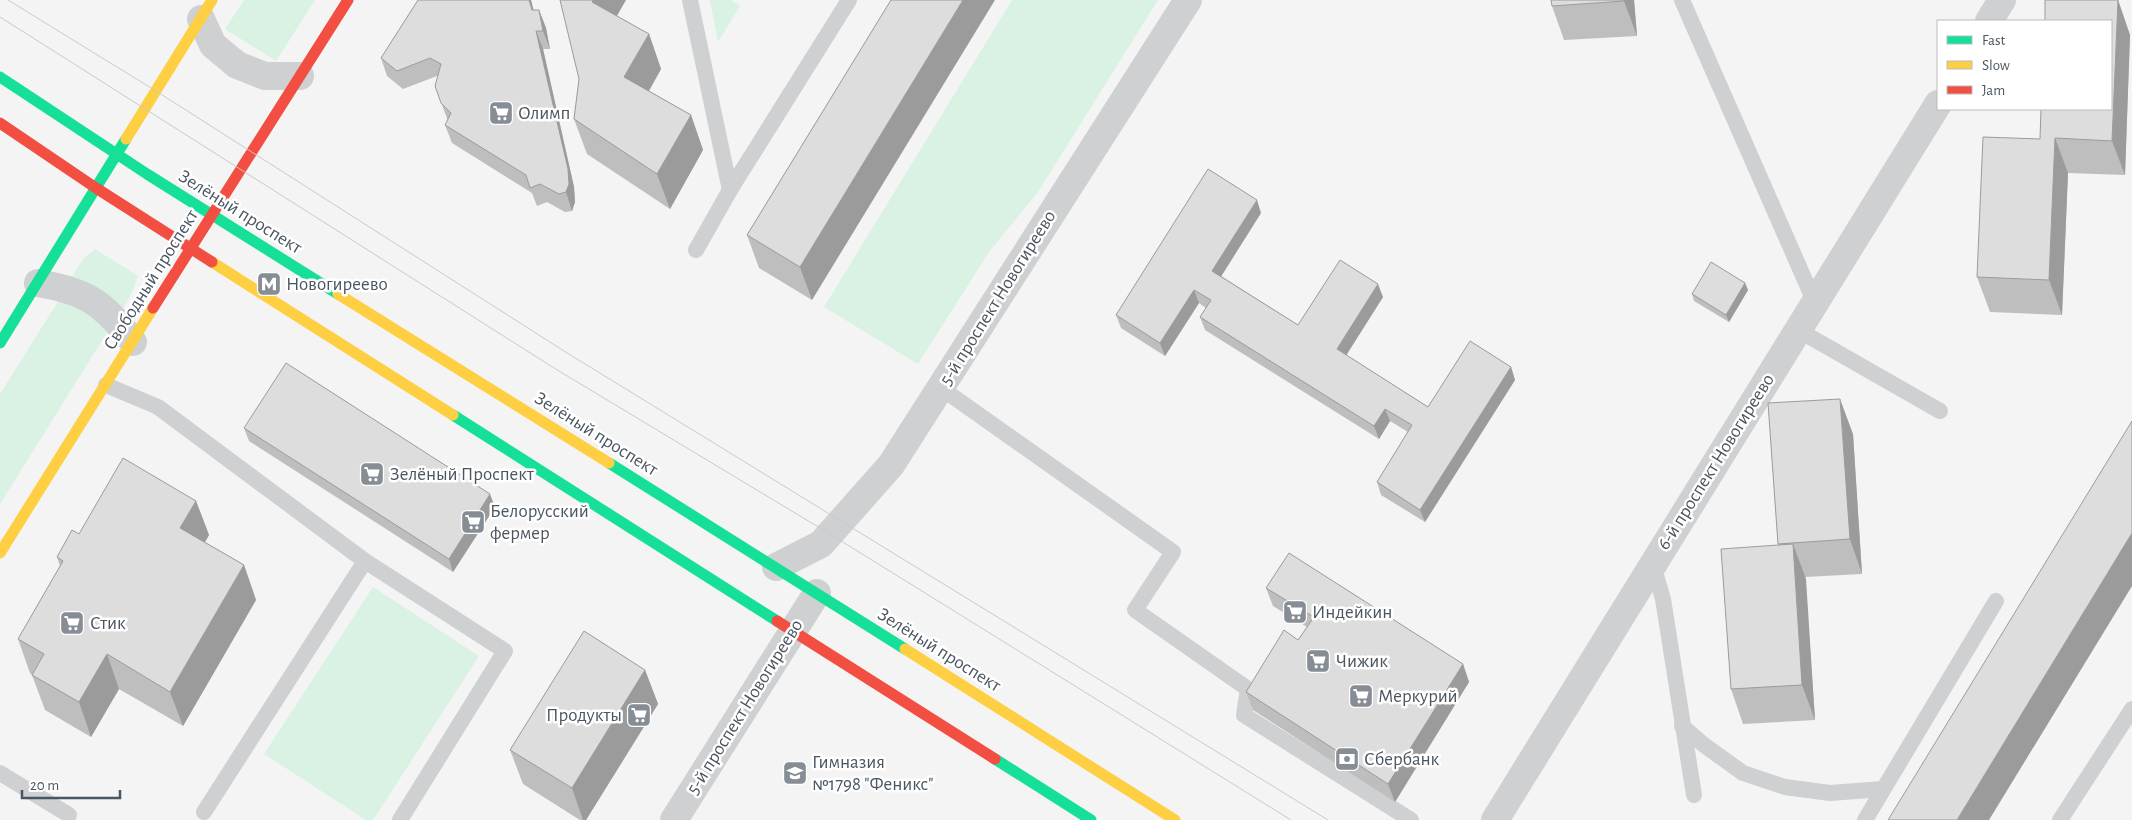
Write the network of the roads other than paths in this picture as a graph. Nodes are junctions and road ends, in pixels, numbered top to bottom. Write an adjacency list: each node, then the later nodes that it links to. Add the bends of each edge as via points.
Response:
1 (348, 0): 10 (main road, Свободный проспект)
2 (690, 0): 15 (lane)
3 (849, 0): 15 (lane)
4 (1188, 0): 25 (street, 5-й проспект Новогиреево)
5 (1682, 0): 20 (lane)
6 (2002, 0): 8 (street)
7 (206, 10): 10 (street, via 214,45 237,65 265,76); 13 (main road)
8 (1990, 20)
9 (0, 76): 13 (main road, Зелёный проспект)
10 (300, 76): 16 (main road, Свободный проспект)
11 (1937, 106): 20 (street, 6-й проспект Новогиреево)
12 (0, 124): 14 (main road)
13 (117, 155): 14 (main road); 16 (main road, Зелёный проспект)
14 (96, 188): 17 (main road); 19 (main road)
15 (730, 190): 18 (lane)
16 (212, 216): 17 (main road, Свободный проспект); 30 (main road, Зелёный проспект)
17 (192, 248): 23 (main road, Свободный проспект); 33 (main road)
18 (696, 250)
19 (38, 283): 22 (main road); 23 (street, via 67,288 94,301 117,320)
20 (1815, 304): 21 (street, 6-й проспект Новогиреево)
21 (1798, 330): 26 (lane); 29 (street, 6-й проспект Новогиреево)
22 (2, 337)
23 (133, 342): 24 (main road, Свободный проспект)
24 (106, 385): 27 (main road, Свободный проспект); 28 (lane, via 158,407)
25 (941, 388): 30 (street, 5-й проспект Новогиреево, via 891,465 821,544); 45 (lane, via 1174,552 1135,610 1248,688 1244,715)
26 (1940, 411)
27 (0, 553)
28 (365, 562): 39 (lane); 41 (lane, via 505,650)
29 (1653, 564): 35 (lane, via 1662,599); 46 (street, 6-й проспект Новогиреево)
30 (776, 566): 31 (main road, Зелёный проспект)
31 (817, 593): 33 (street, 5-й проспект Новогиреево); 44 (main road, Зелёный проспект)
32 (1996, 601): 37 (lane)
33 (793, 631): 42 (street, 5-й проспект Новогиреево); 43 (main road)
34 (2132, 709): 48 (lane)
35 (1682, 726): 37 (lane, via 1743,773 1785,787 1830,793); 38 (lane)
36 (0, 773): 40 (lane)
37 (1884, 789): 47 (lane)
38 (1694, 795)
39 (204, 812)
40 (69, 815)
41 (400, 820)
42 (674, 820)
43 (1091, 820)
44 (1175, 820)
45 (1411, 820)
46 (1495, 820)
47 (1864, 820)
48 (2060, 820)

